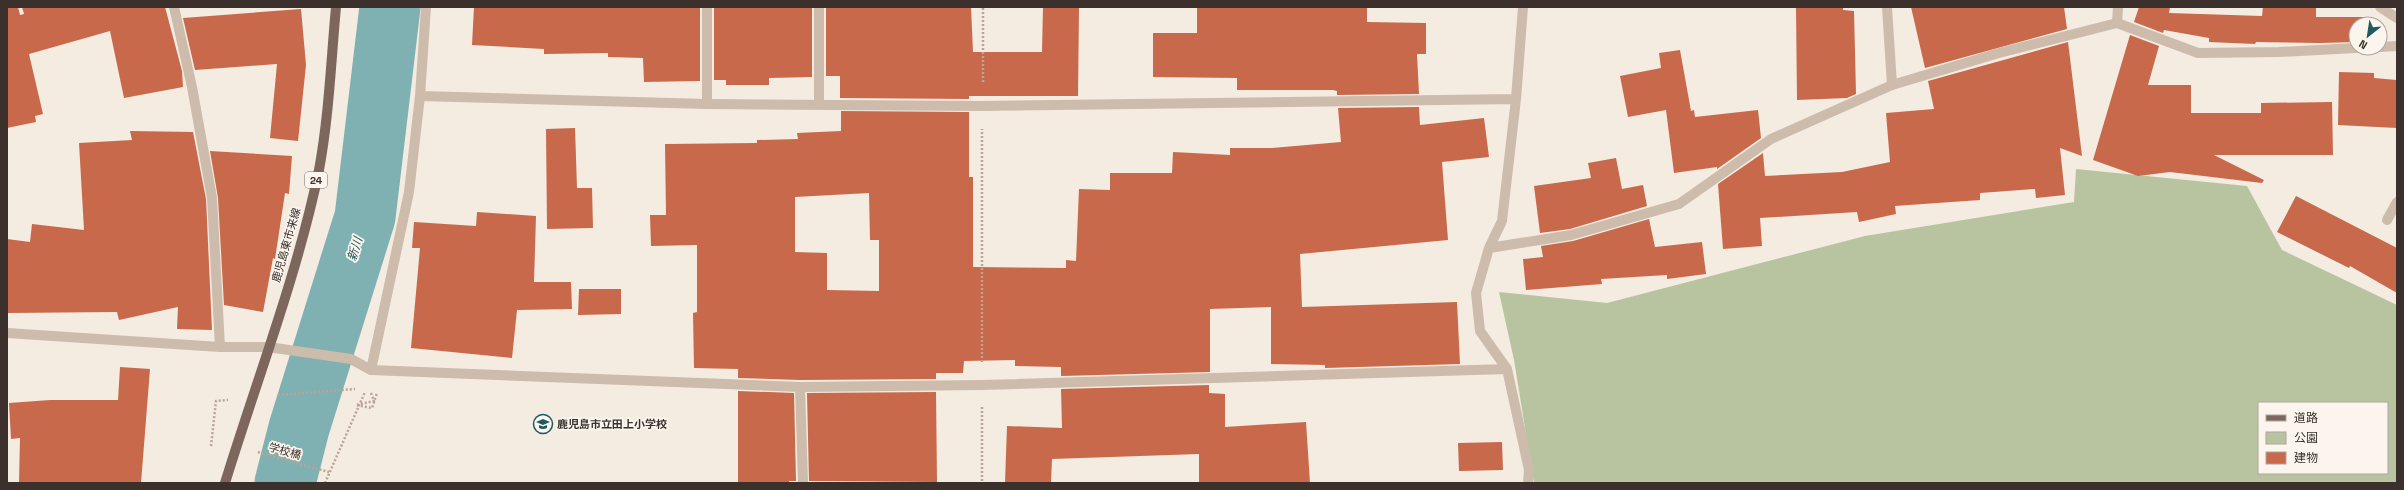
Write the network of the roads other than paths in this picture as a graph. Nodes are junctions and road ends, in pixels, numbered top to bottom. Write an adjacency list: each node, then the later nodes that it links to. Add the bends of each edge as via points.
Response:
1 (174, 7): 22 (street, via 192,87 212,198)
2 (336, 7): 23 (main road, 鹿児島東市来線 / 24, via 319,169 304,231)
3 (426, 7): 14 (street)
4 (707, 7): 17 (street)
5 (819, 7): 16 (street)
6 (1523, 7): 15 (street)
7 (1887, 7): 13 (street)
8 (2118, 7): 11 (street)
9 (2380, 7): 10 (street)
10 (2397, 18)
11 (2117, 23): 12 (street, via 2198,53); 13 (street, via 2000,53)
12 (2348, 48)
13 (1892, 85): 20 (street, via 1771,139 1679,204 1571,235)
14 (420, 96): 17 (street); 25 (street, via 409,192)
15 (1516, 99): 16 (street, via 982,106); 20 (street, via 1502,221)
16 (819, 103): 17 (street)
17 (707, 104)
18 (2397, 202): 19 (street)
19 (2387, 220)
20 (1489, 248): 24 (street, via 1476,293 1480,331)
21 (7, 333): 22 (street)
22 (220, 347): 23 (street)
23 (268, 347): 25 (street, via 351,359); 27 (main road, 鹿児島東市来線 / 24)
24 (1507, 369): 26 (street, via 982,385); 29 (street, via 1529,470)
25 (371, 370): 26 (street)
26 (800, 386): 28 (street)
27 (225, 483)
28 (803, 483)
29 (1528, 483)

